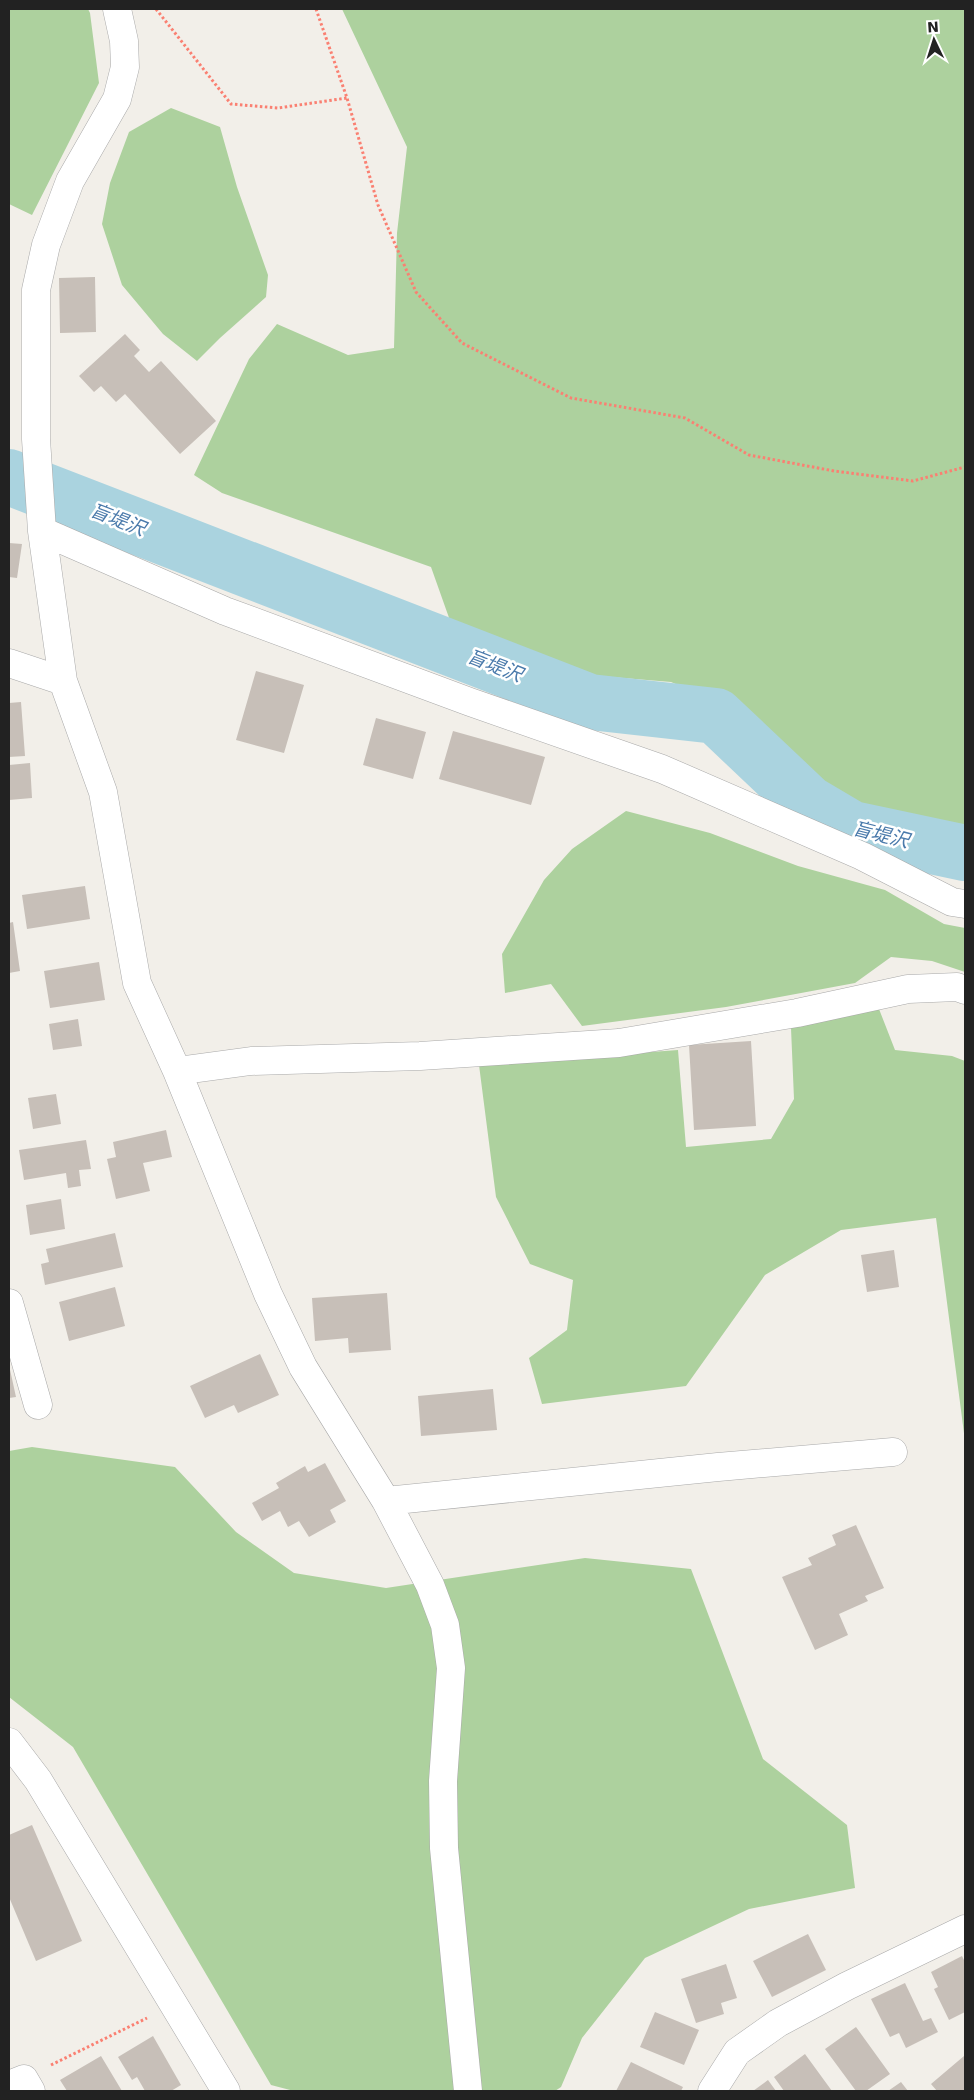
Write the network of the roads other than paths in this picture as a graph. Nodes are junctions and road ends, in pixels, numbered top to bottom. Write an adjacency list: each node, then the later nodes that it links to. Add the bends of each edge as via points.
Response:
1 (117, 9): 2 (street, via 124,41 125,67 117,99 70,181 46,245 36,290 36,439)
2 (42, 531): 4 (street); 5 (street, via 225,611 662,769 862,856 952,902)
3 (9, 663): 4 (street)
4 (63, 682): 7 (street, via 103,792 137,983)
5 (965, 904)
6 (965, 990): 7 (street, via 957,987 908,990 797,1013 619,1043 420,1056 251,1061)
7 (177, 1070): 11 (street, via 268,1294 303,1367)
8 (10, 1315): 9 (street)
9 (38, 1405)
10 (893, 1452): 11 (street)
11 (386, 1501): 15 (street, via 430,1584 445,1625 451,1668 443,1781 444,1848)
12 (9, 1742): 14 (street, via 38,1780)
13 (965, 1929): 16 (street, via 778,2023 737,2052)
14 (226, 2091)
15 (468, 2091)
16 (712, 2091)

